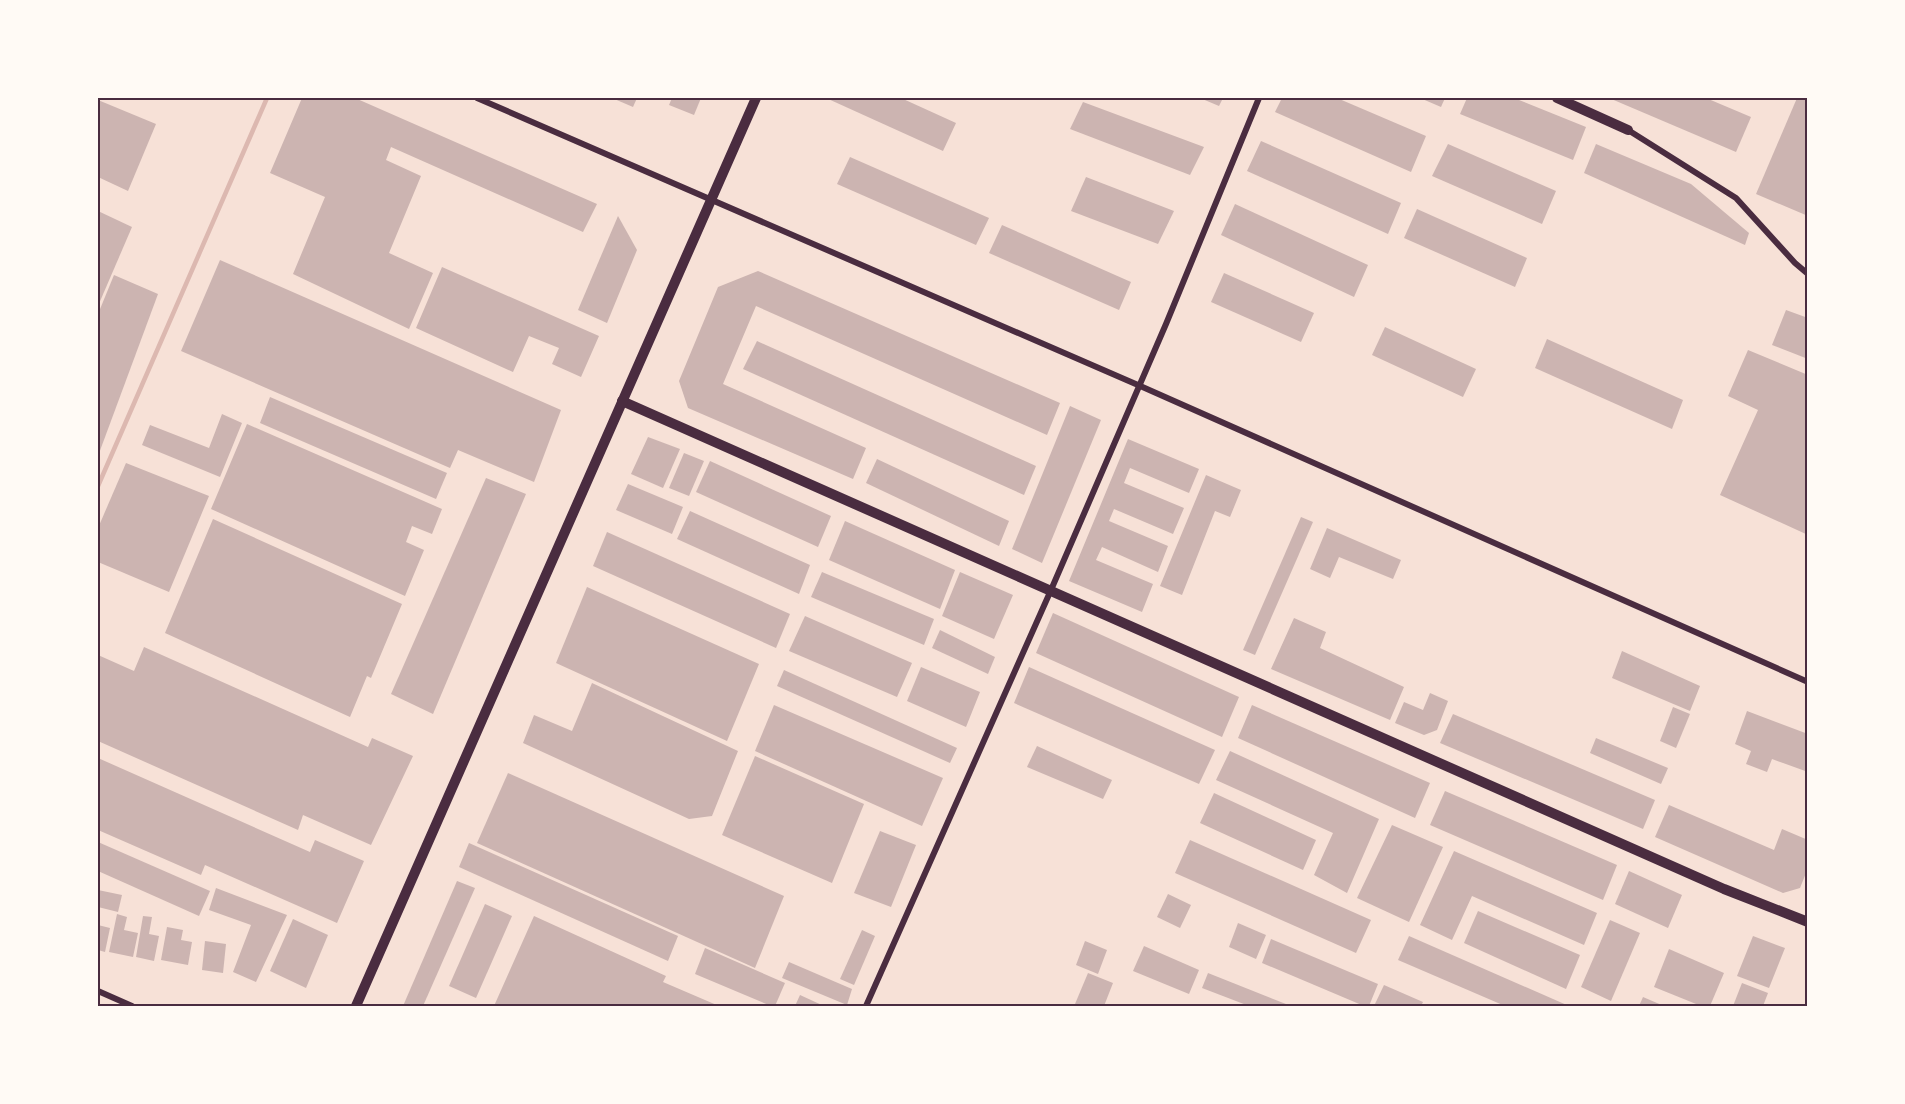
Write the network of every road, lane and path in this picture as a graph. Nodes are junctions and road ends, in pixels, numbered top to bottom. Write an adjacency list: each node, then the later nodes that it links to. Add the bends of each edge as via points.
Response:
1 (477, 98): 6 (street)
2 (756, 98): 6 (street)
3 (1259, 98): 8 (street)
4 (1557, 98): 5 (street)
5 (1628, 130): 7 (street, via 1736,198)
6 (711, 199): 8 (street); 9 (street)
7 (1808, 274)
8 (1138, 385): 10 (street); 11 (street)
9 (622, 401): 10 (street); 15 (street)
10 (1051, 590): 12 (street, via 1713,884); 16 (street)
11 (1808, 681)
12 (1808, 922)
13 (98, 991): 14 (street)
14 (132, 1006)
15 (356, 1006)
16 (866, 1006)

